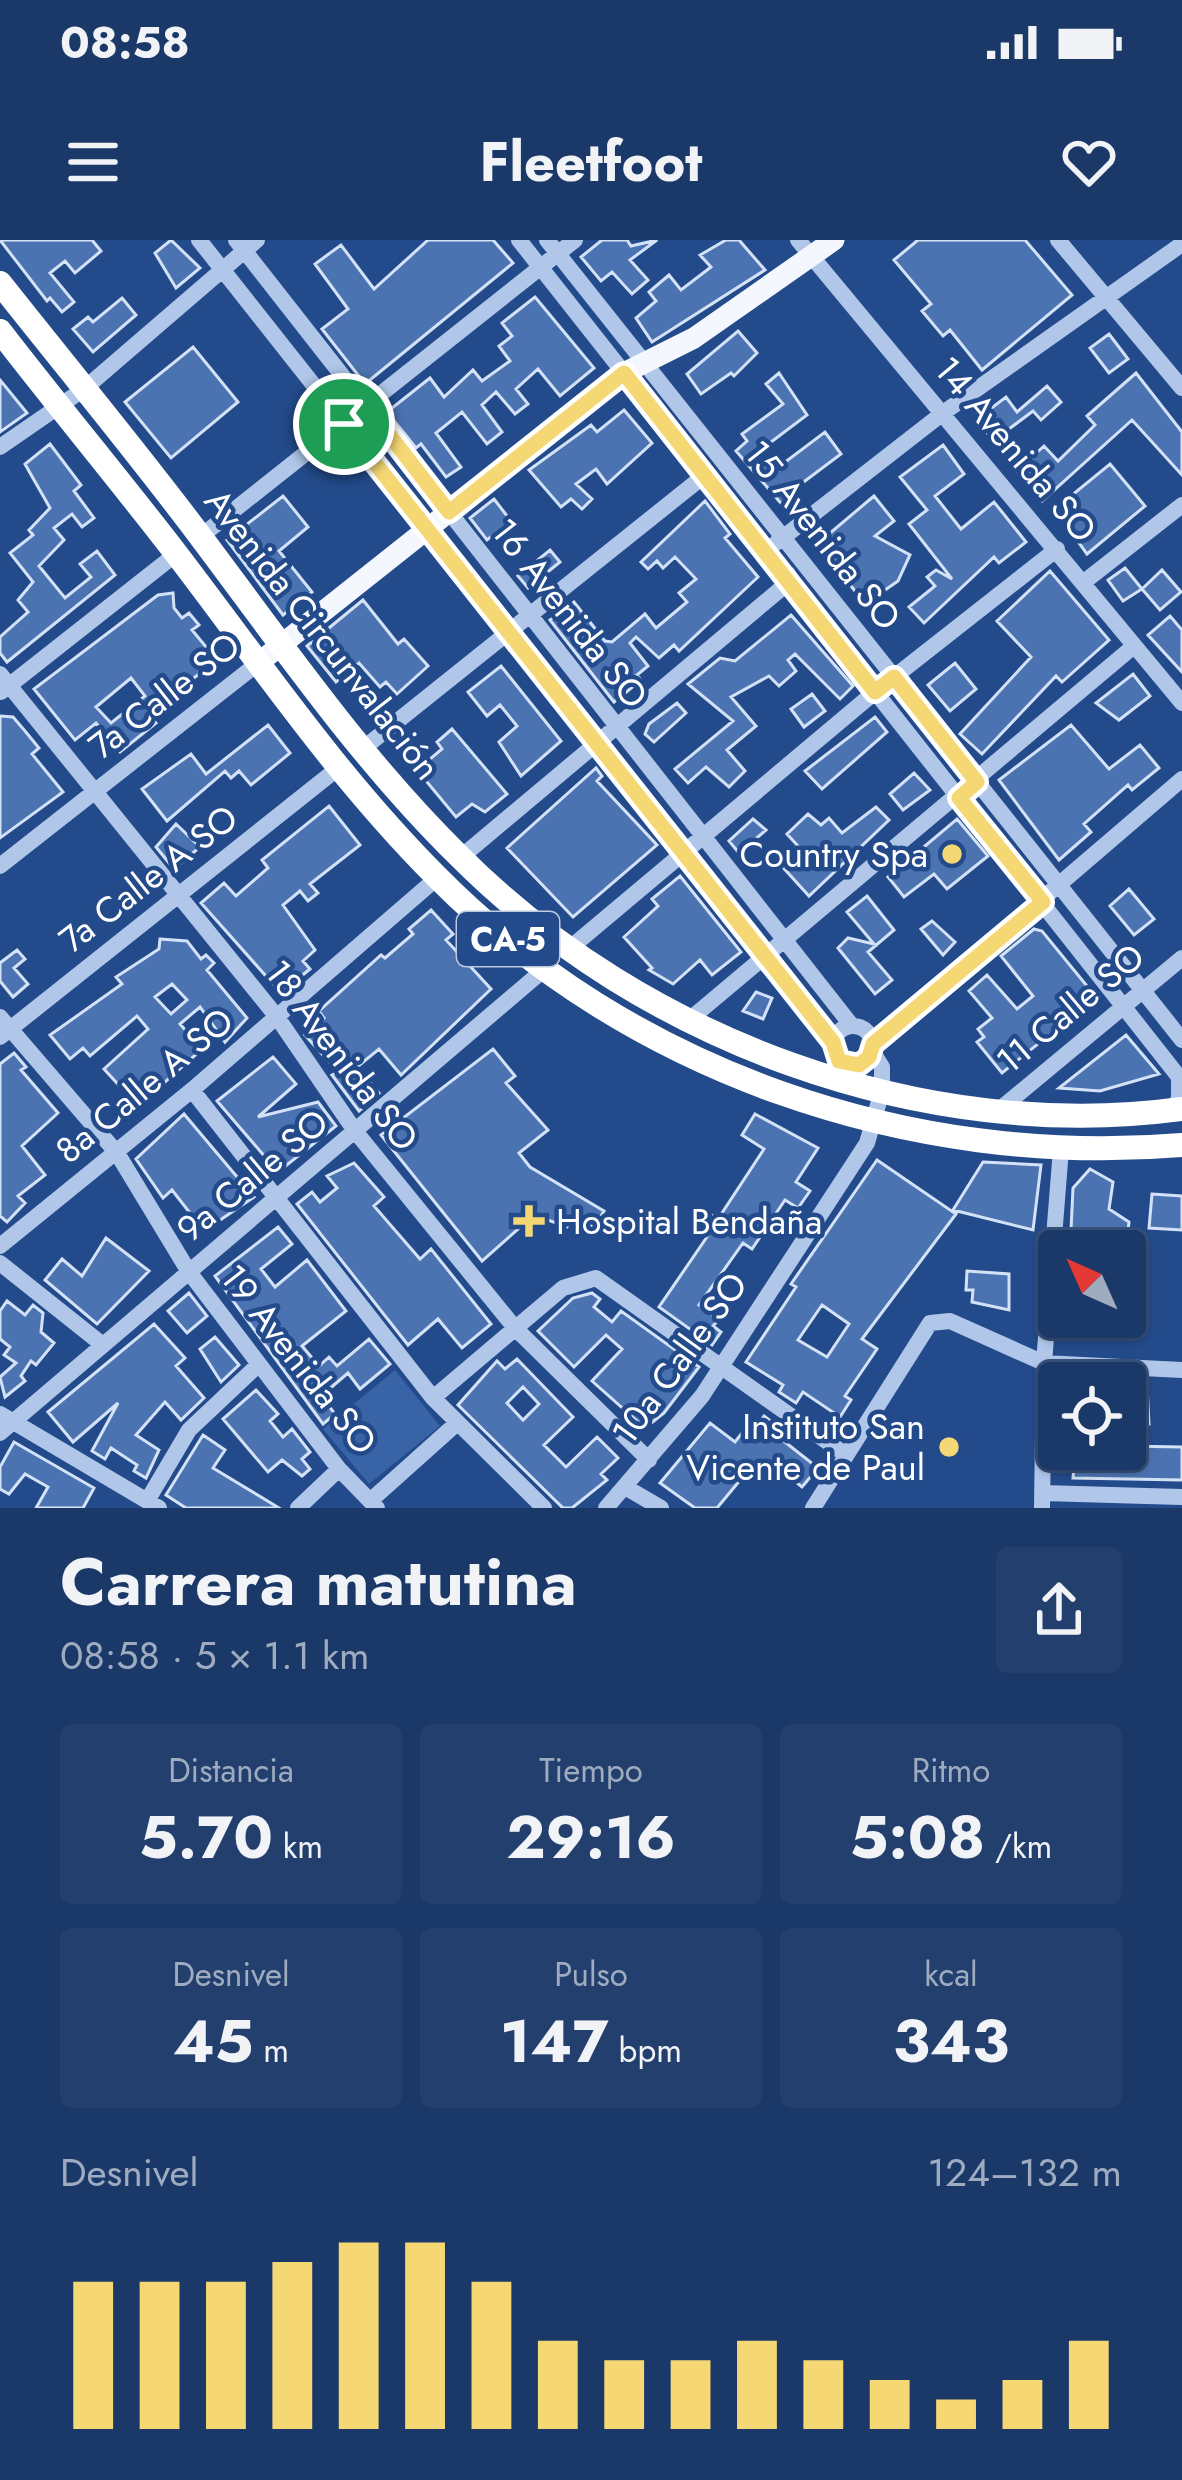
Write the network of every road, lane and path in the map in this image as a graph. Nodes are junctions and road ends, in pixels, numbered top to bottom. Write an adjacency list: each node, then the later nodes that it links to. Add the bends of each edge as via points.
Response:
1 (200, 240): 11 (street, 16 Avenida SO)
2 (519, 240): 10 (street, 15 Avenida SO)
3 (575, 240): 8 (street)
4 (834, 240): 9 (main road, 7a Calle SO)
5 (1058, 240): 13 (street)
6 (246, 244): 11 (street); 20 (street, 16 Avenida SO)
7 (1182, 244): 13 (street)
8 (553, 247): 10 (street); 15 (street, 15 Avenida SO)
9 (805, 248): 15 (main road, 7a Calle SO, via 694,338); 21 (street, 14 Avenida SO)
10 (540, 266): 16 (street, 15 Avenida SO); 20 (street)
11 (223, 270): 18 (street); 22 (street, 16 Avenida SO)
12 (0, 284): 18 (highway, Avenida Circunvalación / CA-5)
13 (1106, 297): 17 (street); 21 (street)
14 (0, 331): 19 (highway, Avenida Circunvalación / CA-5)
15 (647, 363): 16 (main road, 7a Calle SO); 29 (street, 15 Avenida SO)
16 (624, 373): 24 (street, 15 Avenida SO); 26 (main road, 7a Calle SO)
17 (1182, 388)
18 (83, 389): 19 (street); 28 (highway, Avenida Circunvalación / CA-5)
19 (58, 405): 23 (street); 32 (highway, Avenida Circunvalación / CA-5)
20 (367, 406): 22 (street); 26 (street, 16 Avenida SO)
21 (943, 413): 29 (street); 30 (street, 14 Avenida SO)
22 (344, 424): 27 (street, 16 Avenida SO); 28 (street)
23 (0, 447)
24 (704, 476): 31 (street, 15 Avenida SO); 35 (street)
25 (1182, 506): 34 (street)
26 (449, 512): 27 (main road, 7a Calle SO); 35 (street, 16 Avenida SO)
27 (428, 529): 36 (street, 16 Avenida SO); 37 (main road, 7a Calle SO)
28 (200, 537): 37 (highway, Avenida Circunvalación / CA-5)
29 (784, 537): 31 (street); 33 (street); 40 (street, 15 Avenida SO)
30 (1057, 549): 34 (street, 14 Avenida SO); 40 (street)
31 (766, 551): 33 (street, 15 Avenida SO)
32 (176, 554): 39 (highway, Avenida Circunvalación / CA-5); 41 (street)
33 (789, 582): 42 (street, 15 Avenida SO); 44 (street)
34 (1084, 582): 38 (street, 14 Avenida SO)
35 (530, 615): 36 (street); 44 (street, 16 Avenida SO)
36 (509, 632): 45 (street, 16 Avenida SO); 46 (street)
37 (280, 645): 39 (main road, 7a Calle SO); 46 (highway, Avenida Circunvalación / CA-5)
38 (1134, 646): 43 (street, 14 Avenida SO); 49 (street)
39 (256, 664): 47 (highway, Avenida Circunvalación / CA-5); 50 (street, 7a Calle SO)
40 (894, 677): 42 (street); 49 (street, 15 Avenida SO)
41 (3, 684): 50 (street, 18 Avenida SO)
42 (875, 692): 51 (street, 15 Avenida SO); 53 (street)
43 (1182, 703)
44 (619, 728): 45 (street); 53 (street, 16 Avenida SO)
45 (598, 744): 54 (street, 16 Avenida SO); 55 (street)
46 (360, 751): 55 (highway, Avenida Circunvalación / CA-5)
47 (338, 769): 52 (highway, Avenida Circunvalación / CA-5); 59 (street, 7a Calle A SO)
48 (1182, 778): 58 (street)
49 (977, 782): 51 (street); 58 (street, 15 Avenida SO)
50 (93, 793): 56 (street, 7a Calle SO); 59 (street, 18 Avenida SO)
51 (959, 798): 60 (street, 15 Avenida SO); 61 (street)
52 (380, 817): 55 (highway, via 395,821 438,862); 57 (highway, Avenida Circunvalación / CA-5)
53 (702, 834): 54 (street); 61 (street, 16 Avenida SO)
54 (682, 850): 62 (street); 63 (street, 16 Avenida SO)
55 (460, 858): 62 (highway, Avenida Circunvalación / CA-5)
56 (0, 866)
57 (437, 878): 65 (highway, Avenida Circunvalación / CA-5); 69 (street, 8a Calle A SO)
58 (1061, 886): 60 (street); 67 (street, 15 Avenida SO)
59 (176, 898): 69 (street, 18 Avenida SO); 72 (street, 7a Calle A SO)
60 (1043, 902): 68 (street, 15 Avenida SO); 75 (street)
61 (785, 940): 63 (street); 71 (street, 16 Avenida SO)
62 (569, 949): 66 (highway, Avenida Circunvalación / CA-5)
63 (765, 956): 70 (street); 74 (street, 16 Avenida SO)
64 (1182, 958): 67 (street, 11 Calle SO)
65 (547, 967): 66 (highway, via 567,960); 82 (highway, Avenida Circunvalación / CA-5, via 703,1060); 83 (street, 9a Calle SO)
66 (604, 973): 70 (highway, Avenida Circunvalación / CA-5)
67 (1143, 991): 68 (street, 11 Calle SO); 73 (street, 15 Avenida SO)
68 (1124, 1006): 77 (street, 15 Avenida SO); 80 (street, 11 Calle SO)
69 (277, 1017): 78 (street, 8a Calle A SO); 83 (street, 18 Avenida SO)
70 (689, 1020): 76 (highway, Avenida Circunvalación / CA-5)
71 (852, 1026): 74 (street); 75 (street, via 868,1033)
72 (3, 1028): 86 (street, 19 Avenida SO)
73 (1182, 1040)
74 (833, 1042): 76 (street)
75 (872, 1048): 76 (street, via 865,1062); 79 (street, 10a Calle SO)
76 (842, 1072): 79 (highway, Avenida Circunvalación / CA-5)
77 (1181, 1078): 81 (street, 15 Avenida SO)
78 (192, 1090): 86 (street, 8a Calle A SO); 87 (street)
79 (882, 1091): 80 (highway, Avenida Circunvalación / CA-5); 82 (street, 10a Calle SO)
80 (999, 1110): 81 (highway, Avenida Circunvalación / CA-5)
81 (1178, 1115)
82 (875, 1124): 85 (highway, Avenida Circunvalación / CA-5); 95 (street, 10a Calle SO)
83 (355, 1131): 87 (street, 9a Calle SO); 91 (street, 18 Avenida SO)
84 (1182, 1145): 85 (highway, Avenida Circunvalación / CA-5)
85 (1060, 1149): 94 (street)
86 (117, 1153): 88 (street, 8a Calle A SO); 90 (street, 19 Avenida SO)
87 (274, 1199): 90 (street, 9a Calle SO); 99 (street)
88 (0, 1246)
89 (0, 1263): 92 (street)
90 (189, 1272): 92 (street, 9a Calle SO); 96 (street, 19 Avenida SO)
91 (515, 1328): 95 (street, via 586,1277 612,1286); 99 (street); 103 (street, 18 Avenida SO)
92 (103, 1345): 100 (street, 9a Calle SO)
93 (1040, 1362): 102 (street, via 950,1321 930,1323)
94 (1044, 1362)
95 (720, 1363): 102 (street); 103 (street, 10a Calle SO)
96 (258, 1365): 104 (street, 19 Avenida SO); 109 (street, via 189,1430)
97 (1146, 1368): 98 (street)
98 (1182, 1370)
99 (433, 1398): 101 (street)
100 (4, 1423): 109 (street)
101 (456, 1424): 110 (street); 112 (street)
102 (845, 1455): 115 (street)
103 (649, 1460): 106 (street, 10a Calle SO)
104 (339, 1469): 110 (street, 19 Avenida SO); 111 (street)
105 (1042, 1470): 108 (street)
106 (625, 1487): 113 (street, 10a Calle SO); 114 (street)
107 (1182, 1497): 108 (street)
108 (1042, 1500)
109 (153, 1504)
110 (374, 1505)
111 (298, 1508)
112 (544, 1508)
113 (606, 1508)
114 (661, 1508)
115 (813, 1508)

